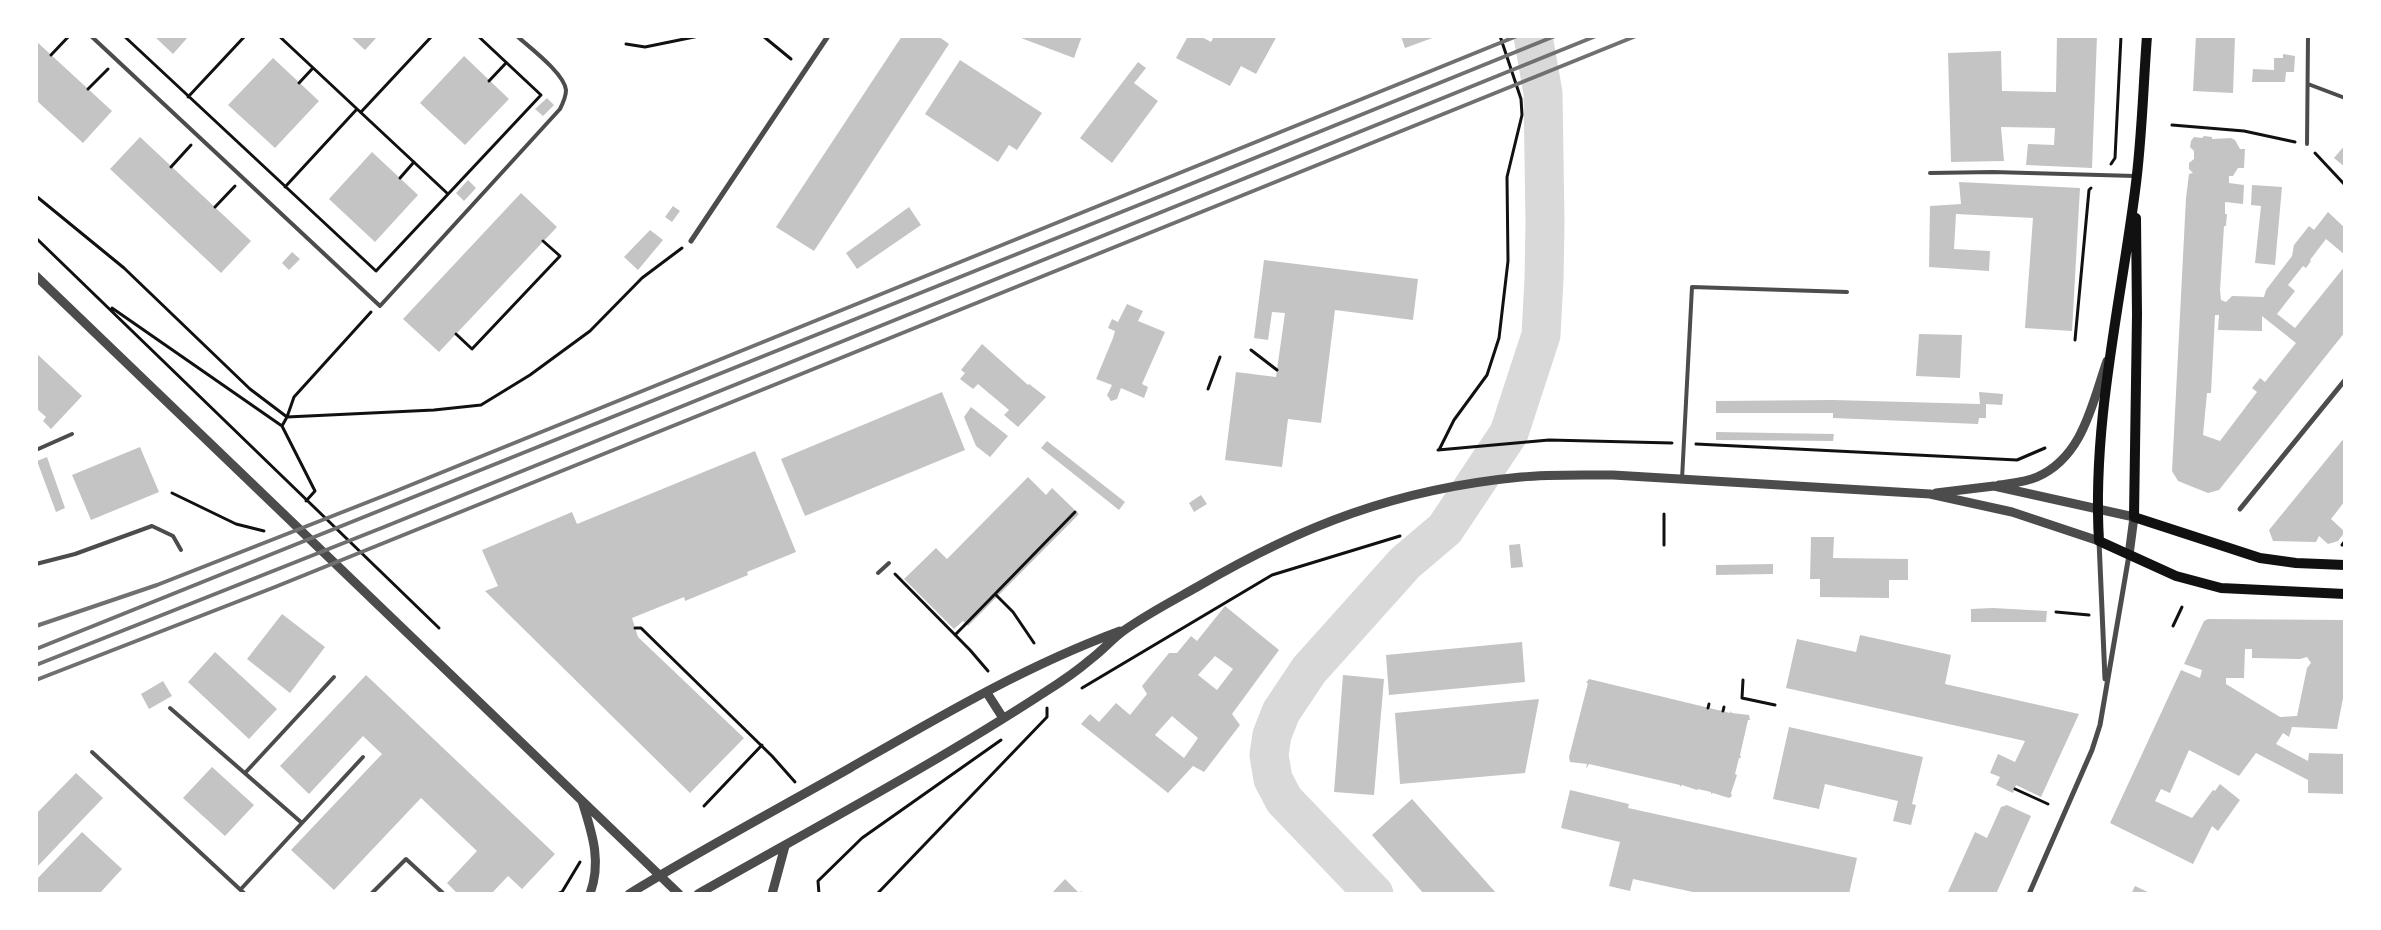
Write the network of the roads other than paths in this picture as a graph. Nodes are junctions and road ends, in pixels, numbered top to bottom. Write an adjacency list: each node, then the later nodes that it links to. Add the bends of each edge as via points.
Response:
1 (91, 36): 2 (lane, via 380,306 560,109 566,90 563,82)
2 (517, 36)
3 (828, 36): 12 (street)
4 (2147, 36): 10 (main road)
5 (2308, 36): 6 (lane)
6 (2308, 84): 7 (lane); 8 (lane)
7 (2345, 98)
8 (2307, 144)
9 (1930, 173): 10 (lane)
10 (2136, 176): 11 (main road)
11 (2135, 190): 15 (main road); 24 (main road)
12 (691, 241)
13 (36, 276): 42 (street)
14 (1847, 292): 19 (lane, via 1692,287)
15 (2110, 354): 20 (street, via 2076,446 2066,458 2036,478); 22 (main road)
16 (2345, 380): 23 (street)
17 (72, 434): 18 (lane)
18 (36, 450)
19 (1682, 479): 21 (street); 33 (street, via 1613,475 1520,477 1402,497 1290,536)
20 (1994, 486): 21 (street); 22 (street)
21 (1930, 494): 25 (street, via 2012,512)
22 (2097, 508): 24 (street); 25 (main road)
23 (2240, 509)
24 (2134, 517): 27 (street); 30 (main road, via 2260,558)
25 (2099, 541): 27 (main road); 35 (street)
26 (181, 550): 29 (lane, via 173,536 152,526 75,554)
27 (2129, 555): 32 (main road, via 2176,576 2221,588); 35 (street)
28 (889, 563): 31 (lane)
29 (36, 564)
30 (2345, 564)
31 (878, 573)
32 (2345, 594)
33 (1125, 630): 36 (street, via 1031,668); 38 (street, via 1041,695)
34 (334, 677): 41 (lane)
35 (2105, 687): 55 (street, via 2100,724 2092,750)
36 (987, 693): 38 (street); 45 (street)
37 (170, 708): 41 (lane)
38 (1003, 718): 44 (street)
39 (92, 752): 46 (lane)
40 (363, 757): 43 (lane)
41 (245, 773): 43 (lane)
42 (582, 801): 45 (street); 50 (street, via 597,860)
43 (302, 823): 46 (lane)
44 (785, 846): 53 (street); 54 (street)
45 (660, 875): 51 (street); 52 (street)
46 (240, 889): 47 (lane)
47 (245, 894)
48 (371, 894): 49 (lane, via 406,858)
49 (444, 894)
50 (590, 894)
51 (629, 894)
52 (679, 894)
53 (698, 894)
54 (772, 894)
55 (2029, 894)

